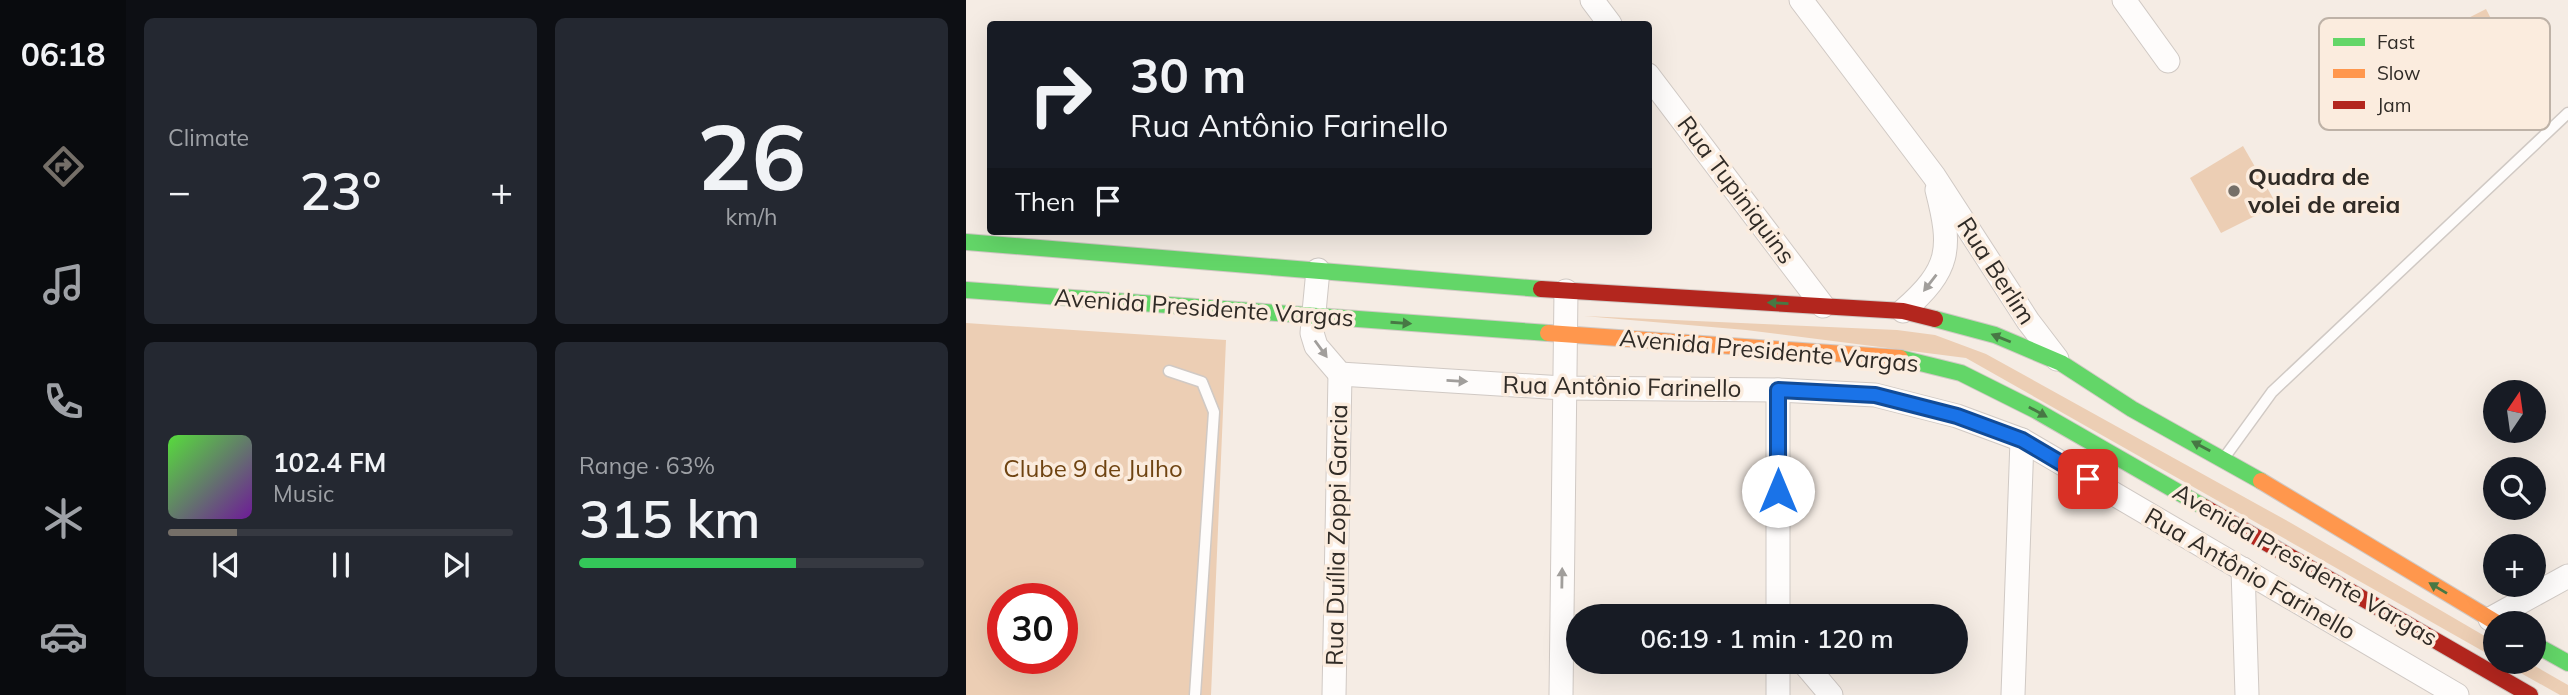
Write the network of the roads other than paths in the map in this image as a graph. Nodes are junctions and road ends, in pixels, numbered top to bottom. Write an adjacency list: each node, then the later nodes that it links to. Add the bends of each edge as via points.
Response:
1 (1592, 0): 4 (street)
2 (1801, 0): 10 (street, Rua Berlim)
3 (2124, 0): 5 (street)
4 (1608, 21)
5 (2168, 61)
6 (1652, 80): 15 (street, Rua Tupiniquins)
7 (2568, 113): 9 (lane)
8 (2550, 130): 25 (lane, via 2272,392)
9 (2550, 130)
10 (1934, 176): 16 (street, Rua Berlim, one-way to 16, via 1947,250 1935,278); 19 (street, Rua Berlim, via 2028,321)
11 (966, 242): 12 (main road, Avenida Presidente Vargas)
12 (1318, 270): 14 (main road, Avenida Presidente Vargas); 17 (street)
13 (966, 290): 17 (main road, Avenida Presidente Vargas)
14 (1566, 291): 15 (main road, Avenida Presidente Vargas, one-way to 14); 18 (street)
15 (1823, 306): 16 (main road, Avenida Presidente Vargas)
16 (1903, 311): 19 (main road, Avenida Presidente Vargas, one-way to 16, via 1994,335)
17 (1313, 317): 18 (main road, Avenida Presidente Vargas, one-way to 18); 21 (street, one-way to 21, via 1316,346)
18 (1565, 334): 22 (street); 43 (main road, Avenida Presidente Vargas, one-way to 43, via 1908,359 1961,373 2035,410)
19 (2061, 363): 25 (main road, Avenida Presidente Vargas, one-way to 19, via 2132,410)
20 (1169, 371): 35 (lane, via 1202,382 1214,412)
21 (1340, 374): 22 (street, Rua Antônio Farinello, one-way to 22); 36 (street, Rua Duília Zoppi Garcia)
22 (1563, 388): 23 (street, Rua Antônio Farinello); 37 (street, one-way to 22)
23 (1778, 390): 24 (street, Rua Antônio Farinello, via 1875,395 1957,416); 28 (street)
24 (2022, 440): 26 (street, Rua Antônio Farinello); 40 (street)
25 (2224, 459): 30 (main road, Avenida Presidente Vargas, one-way to 25)
26 (2243, 569): 41 (street); 42 (street, Rua Antônio Farinello)
27 (2568, 576): 29 (street)
28 (1778, 604)
29 (2510, 611)
30 (2483, 615)
31 (2546, 651): 32 (main road)
32 (2568, 663)
33 (1778, 674): 38 (street)
34 (1813, 674): 39 (street)
35 (1195, 695)
36 (1334, 695)
37 (1560, 695)
38 (1778, 695)
39 (1831, 695)
40 (2013, 695)
41 (2247, 695)
42 (2457, 695)
43 (2530, 695)

